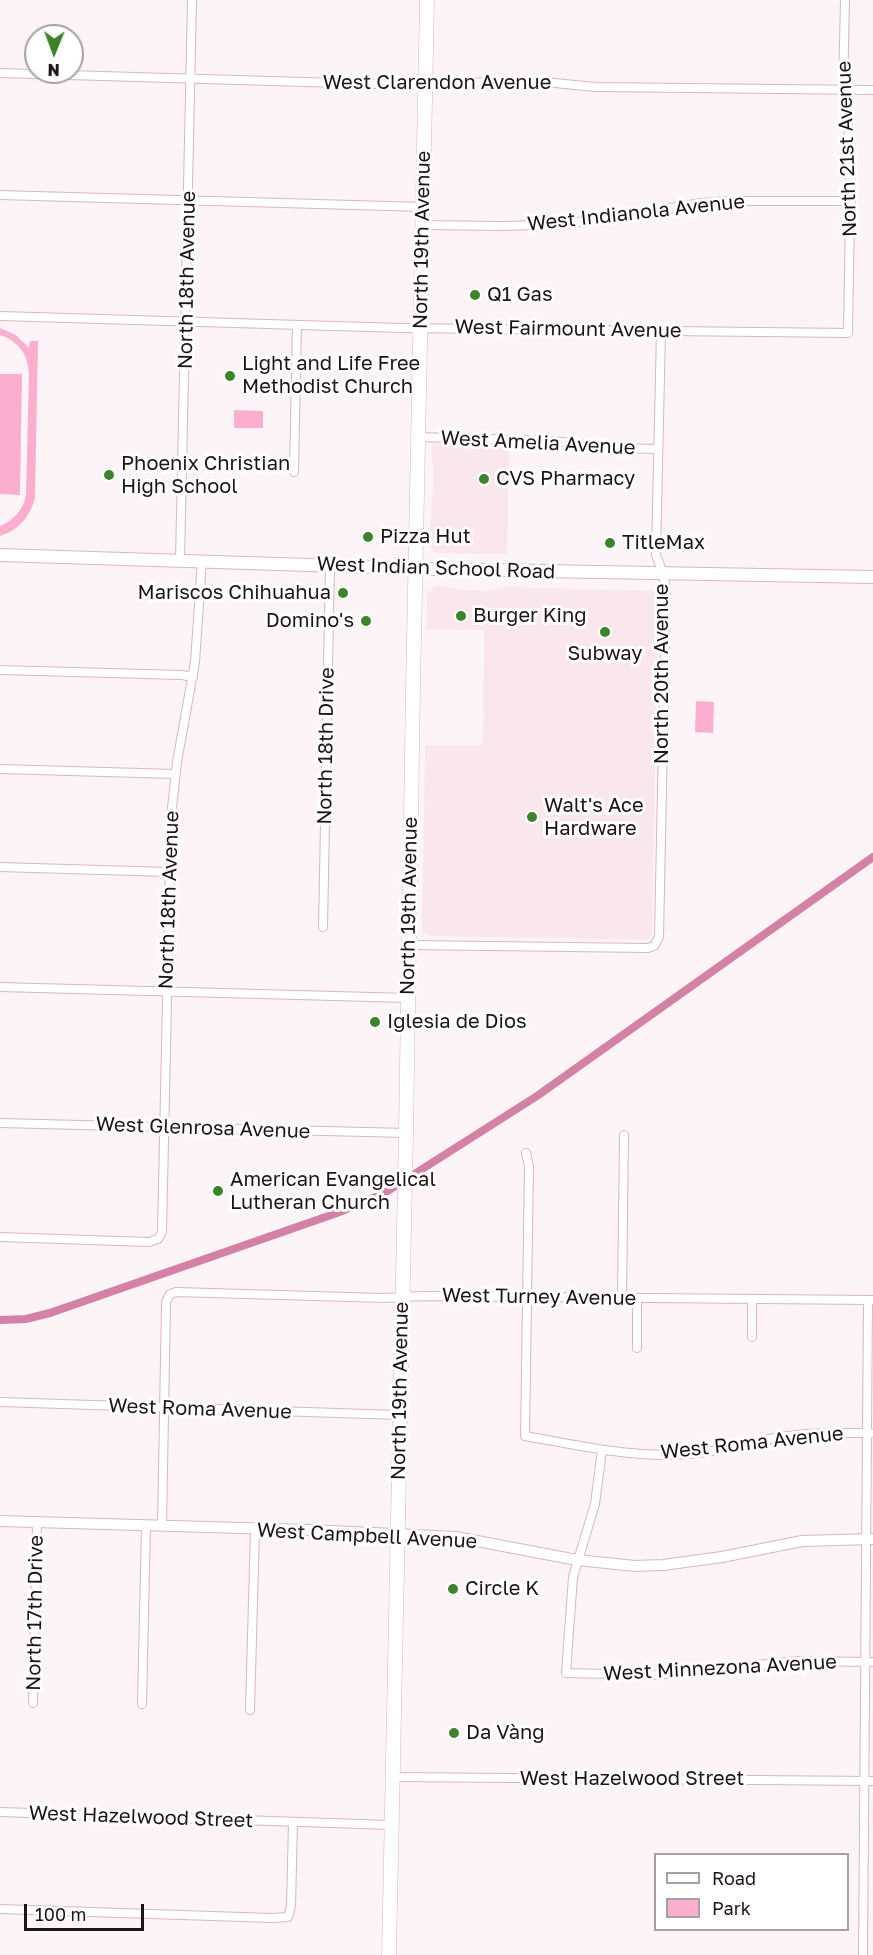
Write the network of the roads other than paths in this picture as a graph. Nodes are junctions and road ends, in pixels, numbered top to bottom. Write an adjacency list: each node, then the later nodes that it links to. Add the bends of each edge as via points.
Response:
1 (192, 0): 5 (street, North 18th Avenue)
2 (427, 0): 6 (main road, North 19th Avenue)
3 (845, 0): 7 (street, North 21st Avenue)
4 (0, 73): 5 (street, West Clarendon Avenue)
5 (191, 79): 6 (street, West Clarendon Avenue); 10 (street, North 18th Avenue)
6 (425, 84): 7 (street, West Clarendon Avenue); 12 (main road, North 19th Avenue)
7 (843, 90): 8 (street, West Clarendon Avenue); 11 (street, North 21st Avenue, via 851,151)
8 (873, 90)
9 (0, 195): 10 (street)
10 (189, 201): 12 (street); 15 (street, North 18th Avenue)
11 (850, 201): 13 (street, West Indianola Avenue, via 710,202 566,224); 19 (street, North 21st Avenue)
12 (423, 207): 13 (main road, North 19th Avenue)
13 (422, 225): 17 (main road, North 19th Avenue)
14 (0, 316): 15 (street, West Fairmount Avenue)
15 (186, 322): 16 (street, West Fairmount Avenue); 24 (street, North 18th Avenue)
16 (297, 325): 17 (street, West Fairmount Avenue); 22 (street)
17 (420, 328): 18 (street, West Fairmount Avenue); 20 (main road, North 19th Avenue)
18 (661, 330): 19 (street, West Fairmount Avenue); 21 (street, North 20th Avenue)
19 (848, 333)
20 (418, 437): 21 (street, West Amelia Avenue, via 543,440); 27 (main road, North 19th Avenue)
21 (658, 450): 28 (street, North 20th Avenue, via 656,555)
22 (294, 472)
23 (0, 555): 24 (main road, West Indian School Road)
24 (180, 560): 25 (main road, West Indian School Road)
25 (202, 561): 26 (main road, West Indian School Road); 31 (street, North 18th Avenue)
26 (330, 565): 27 (main road, West Indian School Road); 36 (street, North 18th Drive)
27 (415, 568): 28 (main road, West Indian School Road); 37 (main road, North 19th Avenue)
28 (663, 573): 29 (main road, West Indian School Road); 37 (street, North 20th Avenue, via 666,592 659,937 654,945)
29 (873, 577)
30 (0, 670): 31 (street)
31 (193, 677): 33 (street, North 18th Avenue)
32 (0, 769): 33 (street)
33 (175, 774): 35 (street, North 18th Avenue)
34 (0, 867): 35 (street)
35 (168, 872): 39 (street, North 18th Avenue)
36 (323, 927)
37 (408, 945): 40 (main road, North 19th Avenue)
38 (0, 987): 39 (street)
39 (166, 991): 40 (street); 42 (street, North 18th Avenue)
40 (408, 998): 43 (main road, North 19th Avenue)
41 (0, 1123): 42 (street, West Glenrosa Avenue)
42 (164, 1127): 43 (street, West Glenrosa Avenue); 46 (street, North 18th Avenue, via 162,1232 158,1239 149,1242)
43 (406, 1133): 47 (main road, North 19th Avenue)
44 (624, 1135): 49 (street)
45 (526, 1153): 48 (street)
46 (0, 1237)
47 (402, 1297): 48 (street, West Turney Avenue); 56 (street, West Turney Avenue, via 182,1291 170,1294 166,1302); 57 (main road, North 19th Avenue)
48 (527, 1297): 49 (street, West Turney Avenue); 59 (street, West Roma Avenue, via 525,1436)
49 (622, 1298): 50 (street, West Turney Avenue)
50 (637, 1298): 51 (street, West Turney Avenue); 54 (street)
51 (752, 1300): 52 (street, West Turney Avenue); 53 (street)
52 (870, 1300): 58 (street)
53 (752, 1336)
54 (637, 1348)
55 (0, 1402): 56 (street, West Roma Avenue)
56 (164, 1408): 57 (street, West Roma Avenue); 63 (street)
57 (399, 1415): 65 (main road, North 19th Avenue)
58 (870, 1433): 59 (street, West Roma Avenue, via 777,1438 701,1453 665,1455); 66 (street)
59 (602, 1450): 67 (street, via 595,1504)
60 (0, 1521): 61 (street, West Campbell Avenue)
61 (37, 1522): 62 (street, West Campbell Avenue); 69 (street, North 17th Drive)
62 (146, 1525): 63 (street, West Campbell Avenue); 70 (street)
63 (162, 1526): 64 (street, West Campbell Avenue)
64 (255, 1529): 65 (street, West Campbell Avenue); 71 (street)
65 (397, 1534): 67 (street, West Campbell Avenue, via 470,1539); 72 (main road, North 19th Avenue)
66 (870, 1539): 67 (street, West Campbell Avenue, via 802,1541 663,1565); 68 (street)
67 (577, 1560): 68 (street, West Minnezona Avenue, via 566,1673 653,1675 799,1661)
68 (869, 1662): 73 (street)
69 (33, 1703)
70 (142, 1704)
71 (250, 1710)
72 (392, 1777): 73 (street, West Hazelwood Street); 76 (main road, North 19th Avenue)
73 (869, 1781): 77 (street)
74 (0, 1812): 75 (street, West Hazelwood Street)
75 (293, 1822): 76 (street, West Hazelwood Street); 78 (street, via 288,1917)
76 (391, 1825): 79 (main road, North 19th Avenue)
77 (868, 1902): 80 (street)
78 (0, 1909)
79 (389, 1955)
80 (863, 1955)

